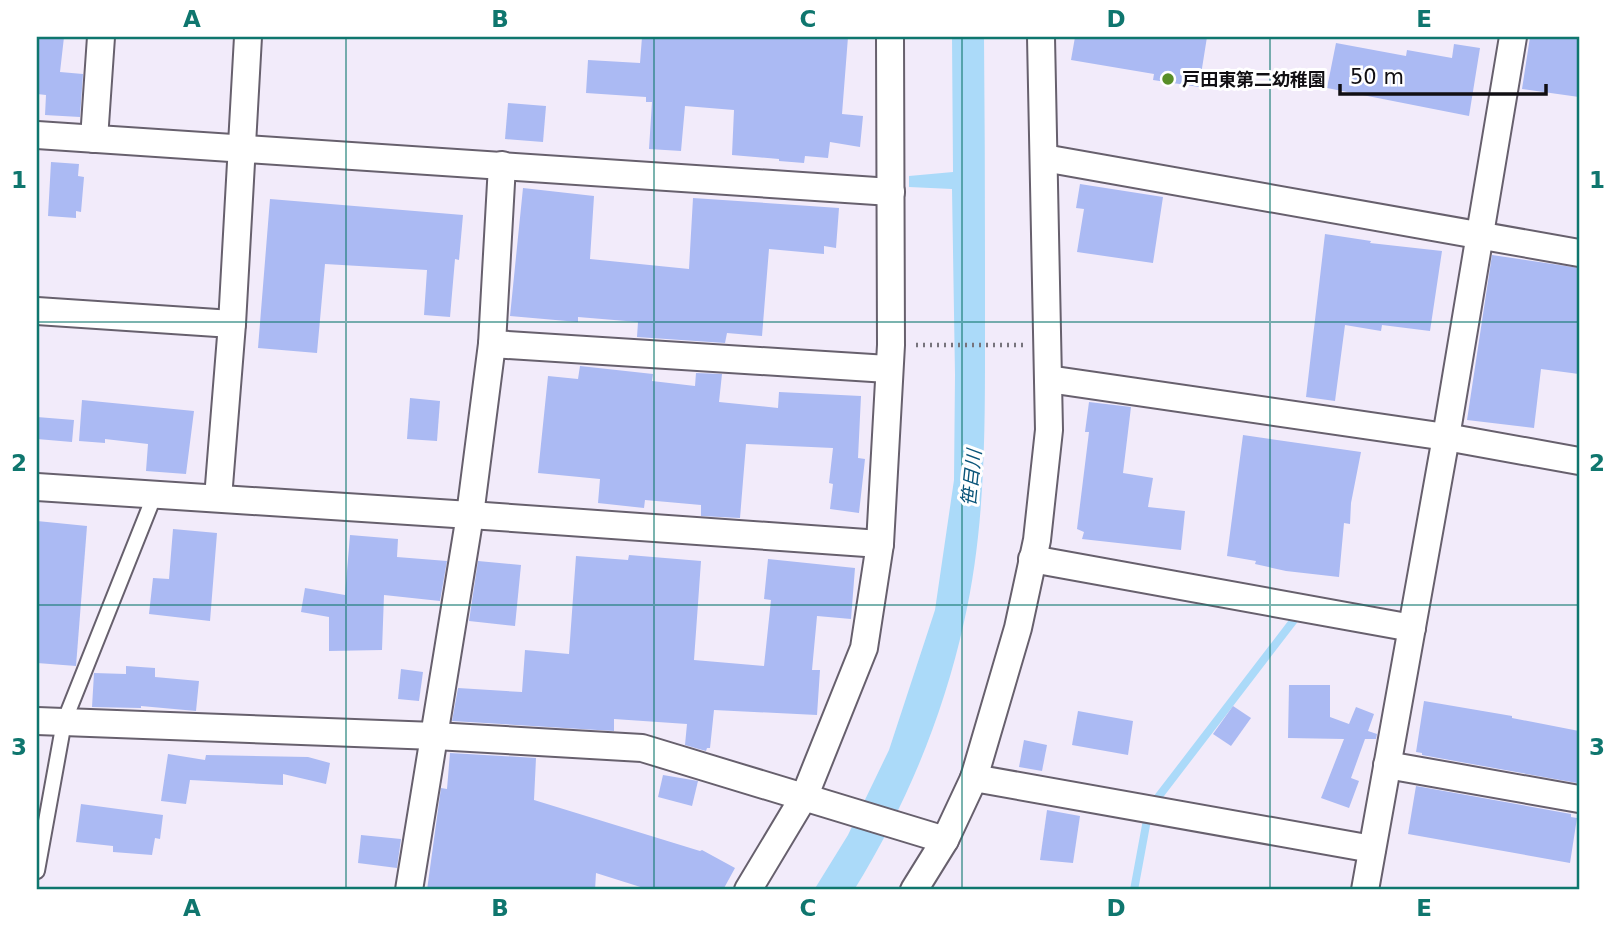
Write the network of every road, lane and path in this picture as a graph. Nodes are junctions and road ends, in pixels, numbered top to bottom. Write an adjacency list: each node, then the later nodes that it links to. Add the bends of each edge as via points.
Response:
1 (101, 37): 7 (street)
2 (248, 37): 8 (street)
3 (890, 37): 11 (street)
4 (1041, 37): 9 (street)
5 (1513, 37): 12 (street)
6 (37, 135): 7 (street)
7 (94, 139): 8 (street)
8 (243, 148): 10 (street); 15 (street)
9 (1044, 158): 12 (street); 20 (street)
10 (502, 165): 11 (street); 16 (street)
11 (891, 192): 19 (street)
12 (1478, 234): 13 (street); 21 (street)
13 (1579, 253)
14 (37, 311): 15 (street)
15 (232, 324): 25 (street)
16 (492, 344): 19 (street); 26 (street)
17 (905, 345): 18 (path)
18 (1031, 345)
19 (888, 369): 27 (street)
20 (1048, 379): 21 (street); 28 (street, via 1049,430)
21 (1446, 437): 22 (street); 29 (street)
22 (1579, 461)
23 (37, 487): 24 (street)
24 (155, 494): 25 (street); 31 (lane)
25 (218, 498): 26 (street)
26 (470, 515): 27 (street); 32 (street)
27 (880, 544): 35 (street, via 864,648)
28 (1032, 559): 29 (street); 34 (street, via 1018,628)
29 (1412, 628): 33 (street)
30 (37, 720): 31 (street)
31 (64, 722): 32 (street); 39 (lane)
32 (435, 736): 35 (street, via 642,748); 40 (street)
33 (1387, 765): 36 (street); 38 (street)
34 (974, 778): 37 (street); 38 (street)
35 (810, 797): 37 (street); 41 (street)
36 (1579, 799)
37 (939, 837): 42 (street)
38 (1372, 849): 43 (street)
39 (37, 871)
40 (409, 890)
41 (748, 890)
42 (915, 890)
43 (1365, 890)

